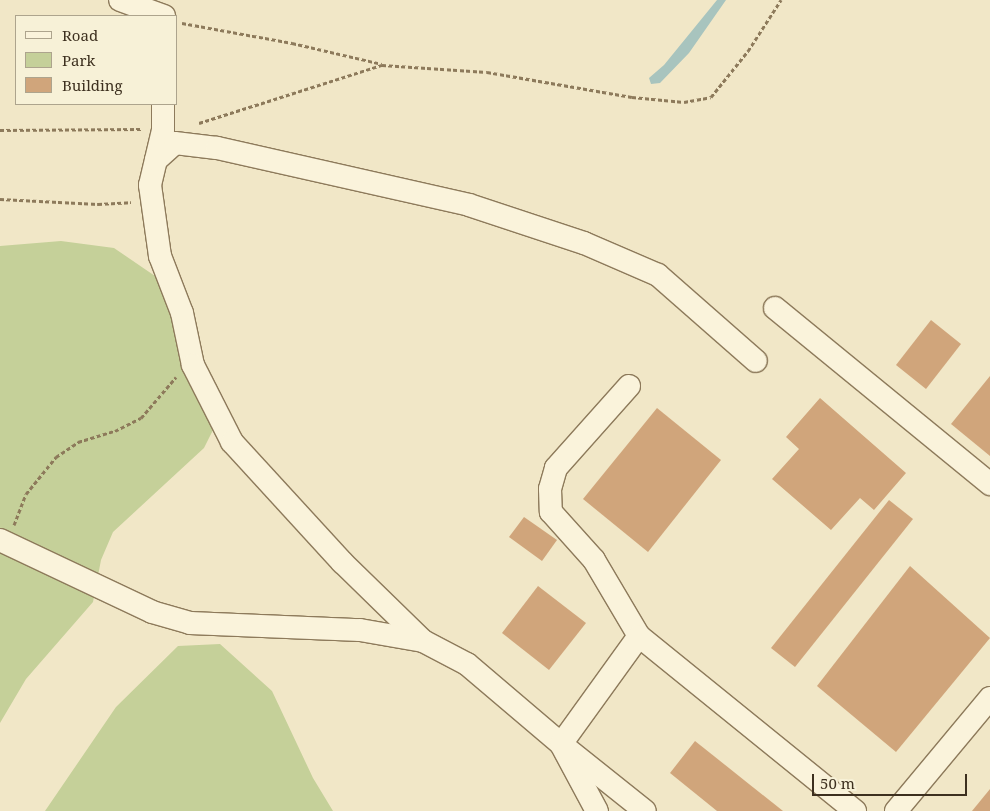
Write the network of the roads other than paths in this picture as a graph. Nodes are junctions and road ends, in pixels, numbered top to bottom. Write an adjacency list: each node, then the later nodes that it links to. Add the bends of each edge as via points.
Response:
1 (107, 0): 3 (street)
2 (120, 0): 4 (street)
3 (124, 15)
4 (161, 15)
5 (156, 105): 7 (street)
6 (163, 105): 7 (street)
7 (163, 130): 8 (street)
8 (156, 160): 10 (street, via 174,143 217,148 468,205 575,240 658,275); 15 (street, via 150,185 160,256 182,313 192,365 232,442 342,562)
9 (775, 308): 12 (street)
10 (756, 362)
11 (628, 386): 14 (street, via 556,468 550,489 551,512 594,560)
12 (990, 484)
13 (4, 541): 15 (street, via 152,612 190,623 360,630)
14 (639, 636): 17 (street); 20 (street)
15 (423, 641): 17 (street, via 467,664)
16 (990, 698): 21 (street)
17 (561, 744): 18 (street); 19 (street)
18 (598, 811)
19 (645, 811)
20 (854, 811)
21 (896, 811)

